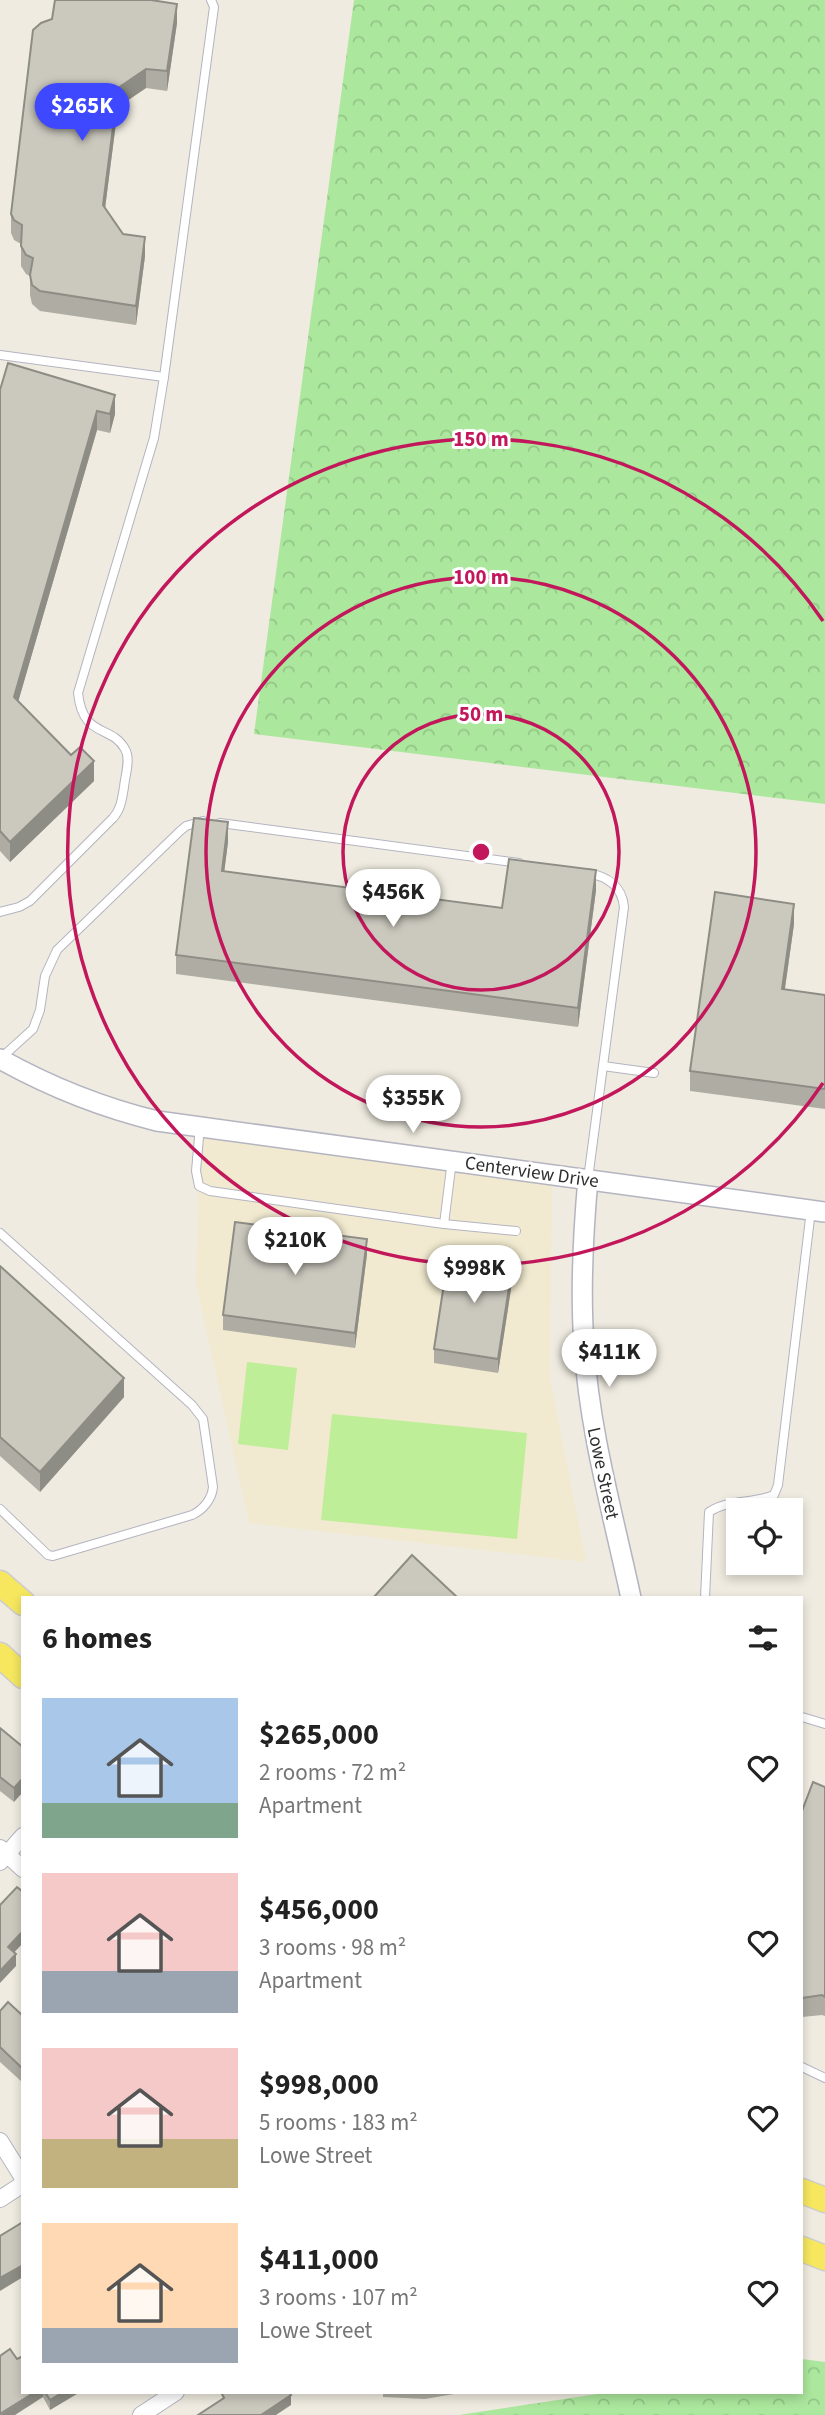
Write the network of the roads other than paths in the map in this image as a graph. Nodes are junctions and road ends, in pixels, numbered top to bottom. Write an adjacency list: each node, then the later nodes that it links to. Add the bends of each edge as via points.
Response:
1 (211, 0): 3 (lane, via 214,7)
2 (0, 355): 3 (lane)
3 (164, 377): 6 (lane, via 155,438 78,693 84,716 126,750 121,807 30,901)
4 (535, 866): 7 (lane, via 206,821 193,823 57,950 45,976 33,1029)
5 (576, 871): 8 (lane, via 606,878 623,899)
6 (0, 912)
7 (0, 1059): 10 (street, Centerview Drive, via 76,1097 117,1111)
8 (603, 1066): 9 (lane); 12 (lane)
9 (654, 1073)
10 (201, 1126): 11 (street, Centerview Drive); 14 (lane, via 196,1171 199,1186 210,1191)
11 (452, 1160): 12 (street, Centerview Drive); 14 (lane)
12 (588, 1179): 13 (street, Centerview Drive); 19 (street, Lowe Street, via 582,1247 584,1345 593,1425)
13 (818, 1211): 20 (lane, via 778,1485 774,1495 709,1512)
14 (444, 1224): 15 (lane)
15 (516, 1231)
16 (0, 1233): 17 (lane, via 192,1405 202,1419 213,1486 205,1505 192,1516 52,1556)
17 (0, 1510)
18 (0, 1583): 21 (main road)
19 (631, 1596)
20 (705, 1596)
21 (21, 1601)
22 (0, 1655): 23 (main road)
23 (21, 1674)
24 (803, 1717): 25 (lane)
25 (825, 1724)
26 (21, 1838): 27 (street)
27 (2, 1855): 28 (street)
28 (21, 1868)
29 (803, 2067): 30 (lane)
30 (825, 2078)
31 (0, 2141): 32 (street)
32 (21, 2175)
33 (21, 2185): 35 (street)
34 (803, 2191): 36 (main road)
35 (0, 2199)
36 (825, 2200)
37 (803, 2249): 38 (main road)
38 (825, 2258)
39 (158, 2398): 40 (street)
40 (141, 2415)

